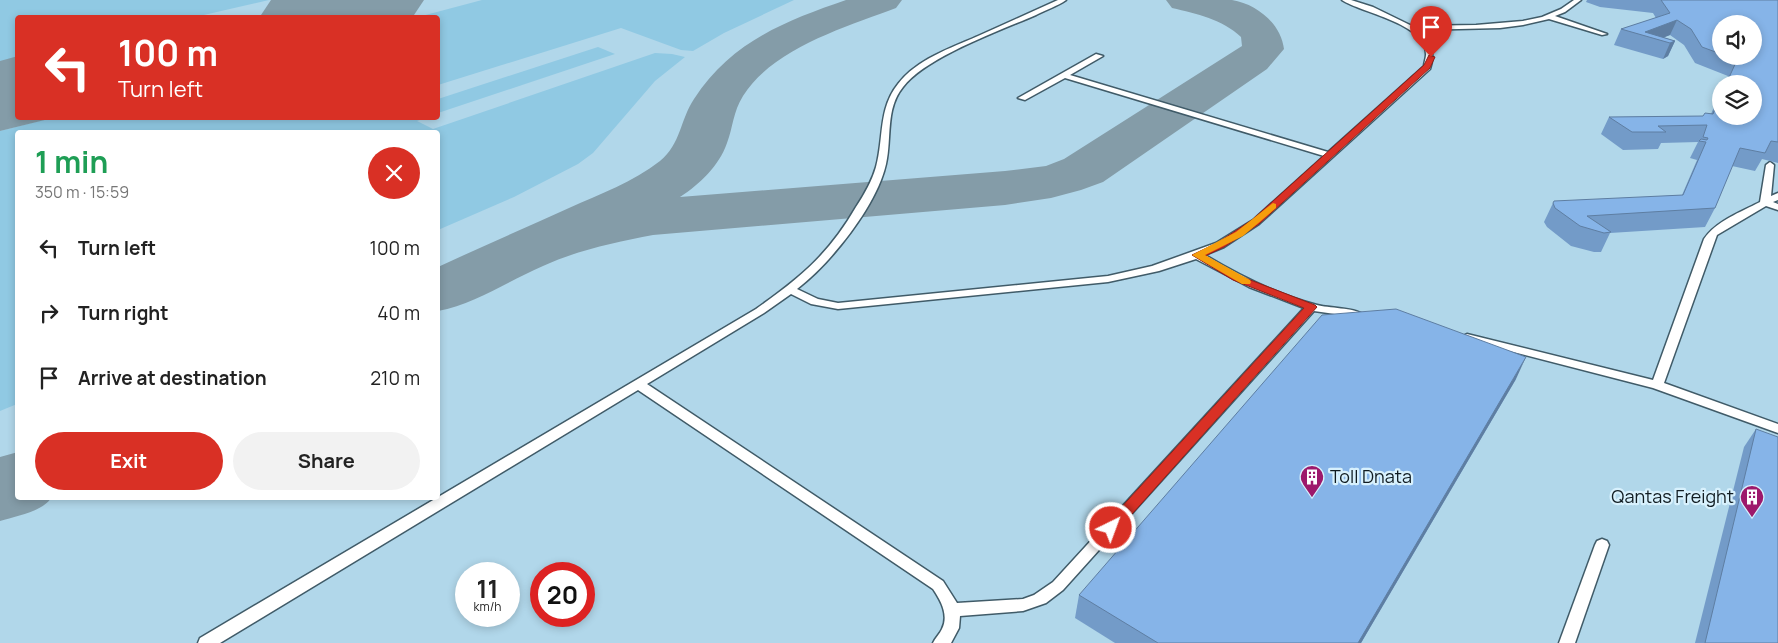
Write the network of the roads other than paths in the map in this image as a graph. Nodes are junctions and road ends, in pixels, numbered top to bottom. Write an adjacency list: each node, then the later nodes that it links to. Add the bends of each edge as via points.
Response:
1 (1063, 0): 16 (lane, via 921,66 902,82 889,101 884,154 866,197 828,254)
2 (1345, 0): 5 (lane, via 1385,14)
3 (1578, 0): 4 (lane)
4 (1552, 17): 5 (lane, via 1509,25); 6 (lane)
5 (1412, 28): 10 (lane, via 1429,46 1431,57 1427,66)
6 (1604, 34)
7 (1099, 56): 8 (lane)
8 (1063, 76): 9 (lane); 10 (lane)
9 (1022, 98)
10 (1329, 155): 15 (lane, via 1256,222)
11 (1770, 165): 13 (lane)
12 (1778, 196): 13 (lane)
13 (1765, 203): 14 (lane); 21 (lane, via 1721,227 1708,239)
14 (1778, 207)
15 (1197, 255): 16 (lane, via 1155,269 1108,279 838,306 815,302); 17 (lane, via 1237,278)
16 (790, 290): 20 (lane)
17 (1311, 307): 18 (lane, via 1340,314); 24 (lane, via 1058,586 1040,599 1023,605)
18 (1366, 314)
19 (1460, 335): 21 (lane)
20 (638, 384): 24 (lane, via 927,576 948,598); 25 (lane)
21 (1657, 385): 22 (lane)
22 (1778, 429)
23 (1602, 545): 27 (lane)
24 (952, 610): 26 (lane, via 953,624)
25 (206, 643)
26 (941, 643)
27 (1567, 643)

